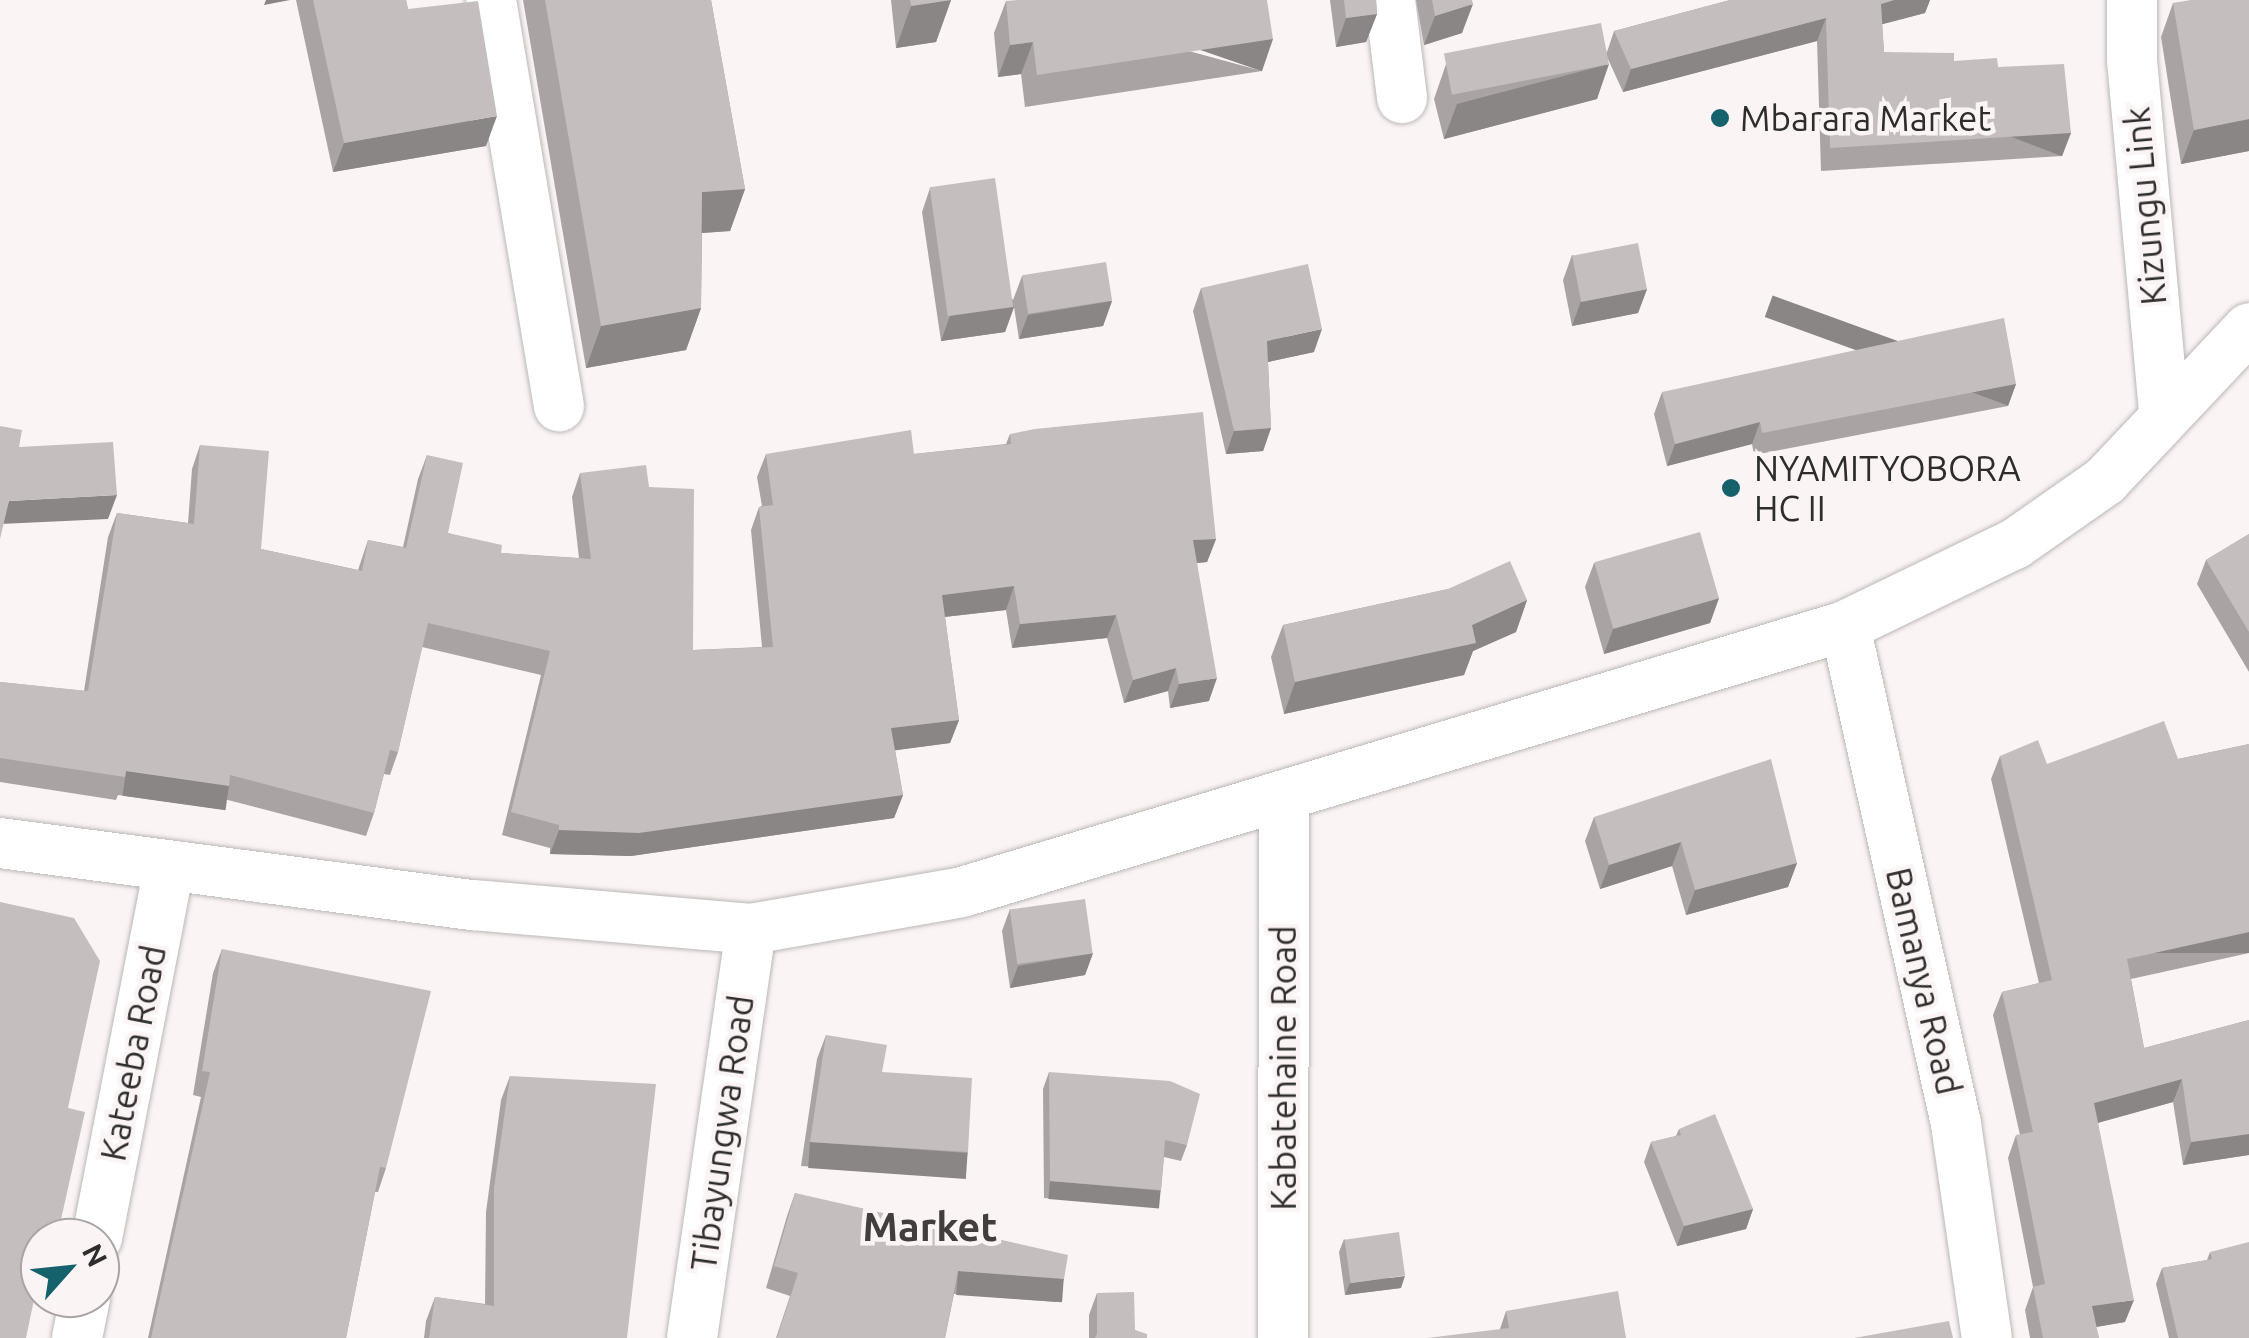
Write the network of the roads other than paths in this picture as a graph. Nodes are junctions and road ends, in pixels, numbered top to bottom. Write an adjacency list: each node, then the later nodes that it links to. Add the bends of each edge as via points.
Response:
1 (492, 0): 6 (street)
2 (1390, 0): 4 (street)
3 (2132, 0): 7 (street, Kizungu Link)
4 (1402, 98)
5 (2249, 328): 7 (street)
6 (559, 406)
7 (2164, 412): 8 (street, via 2106,482 2015,544)
8 (1844, 626): 9 (street); 16 (street, Bamanya Road, via 1956,1124)
9 (1284, 798): 12 (street, via 962,892); 15 (street, Kabatehaine Road)
10 (0, 844): 11 (street)
11 (169, 868): 12 (street, via 472,905); 13 (street, Kateeba Road)
12 (751, 929): 14 (street, Tibayungwa Road)
13 (100, 1218)
14 (692, 1338)
15 (1283, 1338)
16 (1987, 1338)

